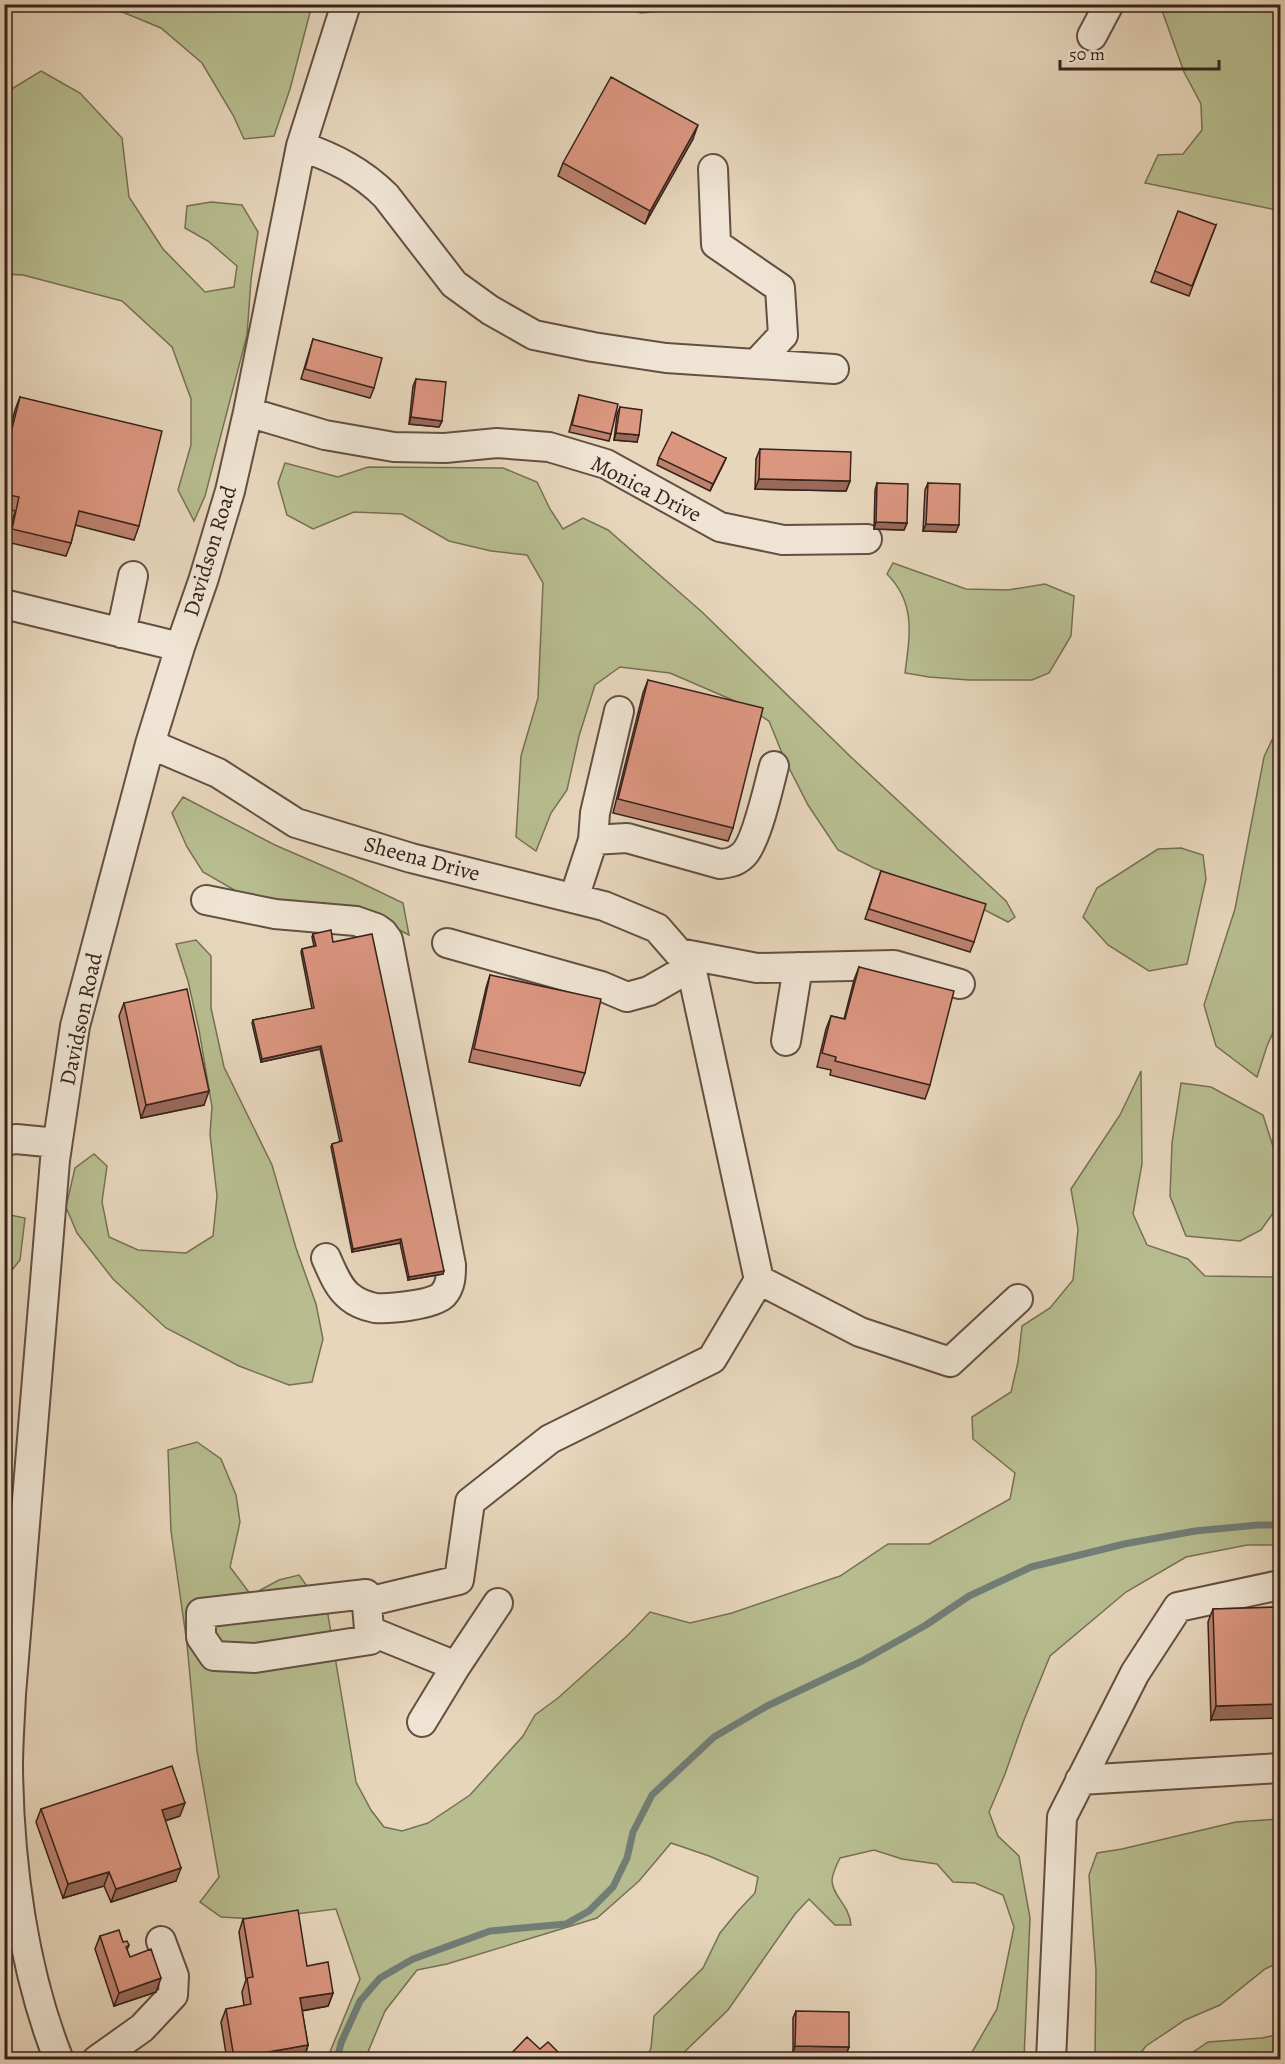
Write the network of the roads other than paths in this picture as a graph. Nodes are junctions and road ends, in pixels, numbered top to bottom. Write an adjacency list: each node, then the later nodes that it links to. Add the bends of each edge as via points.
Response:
1 (346, 4): 4 (street, Davidson Road)
2 (1109, 4): 3 (street)
3 (1092, 36)
4 (301, 146): 6 (street, via 338,160 375,185 454,284 534,334 666,358); 8 (street, Davidson Road)
5 (713, 169): 6 (street, via 716,244 780,288 783,335)
6 (756, 364): 7 (street)
7 (834, 369)
8 (248, 412): 9 (street, Monica Drive, via 325,435 394,447 497,443 549,447 606,464 720,527 783,540); 13 (street, Davidson Road, via 230,491)
9 (867, 539)
10 (133, 576): 12 (street)
11 (4, 604): 12 (street)
12 (121, 633): 13 (street)
13 (180, 647): 15 (street, Davidson Road)
14 (619, 711): 17 (street, via 595,813)
15 (150, 744): 18 (street, Sheena Drive, via 218,773 296,823 411,858); 26 (street, Davidson Road, via 75,1026)
16 (774, 766): 17 (street, via 762,813 745,855 733,863 720,864 627,838)
17 (593, 840): 18 (street)
18 (574, 898): 21 (street, Sheena Drive, via 657,928)
19 (206, 900): 27 (street, via 275,914 356,921 376,928 388,940 452,1278 441,1296 428,1302 376,1308 349,1297)
20 (447, 943): 21 (street, via 601,986 627,998 649,992)
21 (685, 960): 22 (street, via 757,968); 28 (street)
22 (798, 967): 23 (street, via 894,965); 24 (street)
23 (960, 984)
24 (786, 1041)
25 (4, 1141): 26 (street)
26 (57, 1143): 39 (street, Davidson Road, via 8,1766)
27 (326, 1258)
28 (759, 1280): 29 (street, via 860,1332 950,1362); 31 (street, via 712,1359 550,1439 470,1502 459,1580)
29 (1018, 1299)
30 (1281, 1585): 37 (street, via 1178,1607 1135,1673)
31 (367, 1602): 33 (street); 33 (street, via 366,1594 201,1613 201,1637 214,1656 255,1658 370,1640)
32 (498, 1603): 34 (street)
33 (370, 1630): 34 (street)
34 (456, 1666): 35 (street)
35 (423, 1722)
36 (1281, 1768): 37 (street)
37 (1080, 1780): 42 (street, via 1062,1817)
38 (161, 1941): 41 (street, via 174,1976 173,1995 142,2028)
39 (17, 1967): 40 (street, Davidson Road)
40 (59, 2060)
41 (97, 2060)
42 (1051, 2060)

